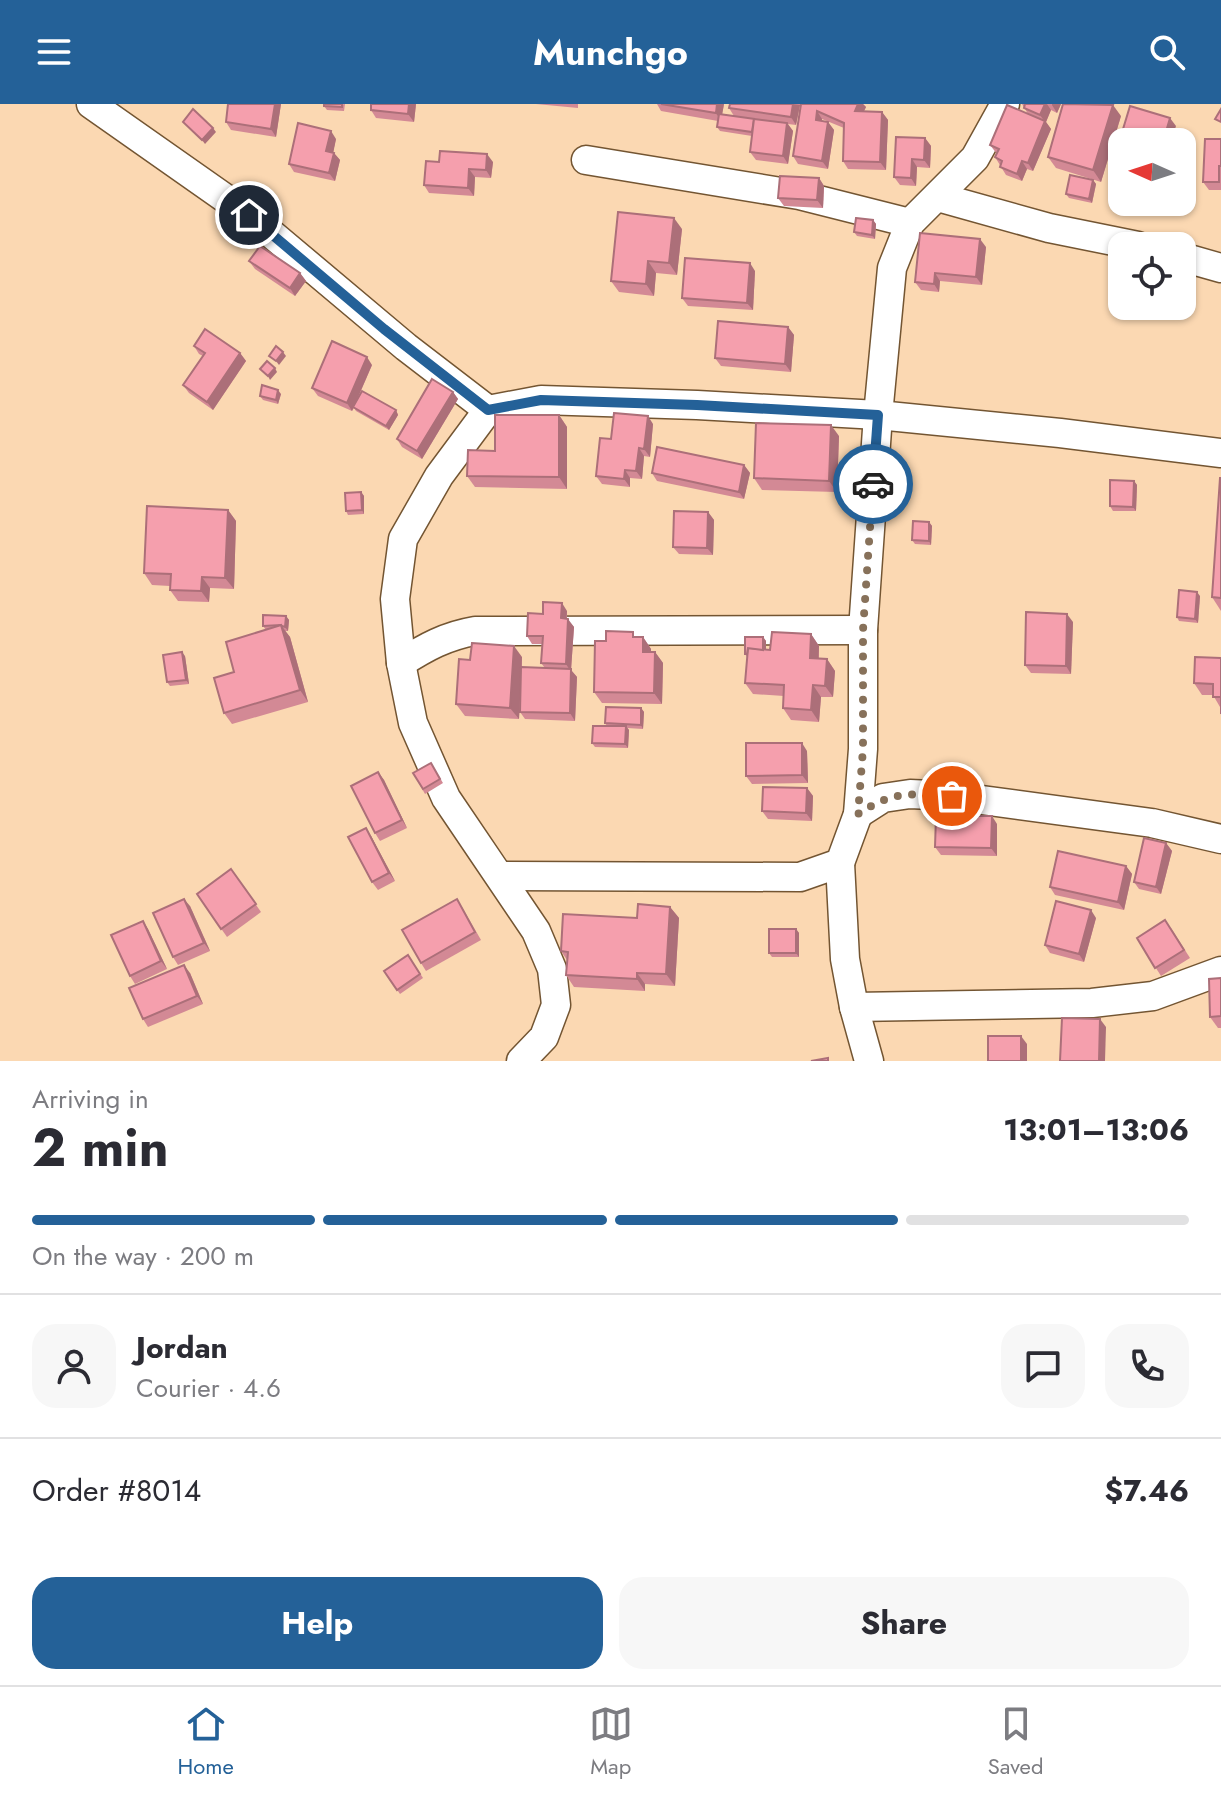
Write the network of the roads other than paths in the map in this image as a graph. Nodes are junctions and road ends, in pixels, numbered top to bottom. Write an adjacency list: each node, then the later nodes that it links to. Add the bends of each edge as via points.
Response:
1 (91, 104): 9 (street, via 249,215)
2 (1005, 104): 4 (street, via 975,158)
3 (586, 160): 5 (street, via 799,195)
4 (938, 197): 5 (street); 6 (street)
5 (910, 223): 10 (street, via 892,268)
6 (1108, 240)
7 (1196, 261): 8 (street)
8 (1221, 268)
9 (488, 410): 10 (street, via 541,400); 13 (street, via 439,476 403,539 395,599)
10 (878, 415): 11 (street); 12 (street)
11 (1221, 453)
12 (863, 630): 13 (street, via 475,631 451,635); 14 (street)
13 (401, 663): 17 (street, via 413,723 446,798)
14 (858, 814): 15 (street, via 883,798 952,796 1152,823); 16 (street)
15 (1221, 839)
16 (840, 863): 17 (street, via 800,877); 19 (street, via 845,959)
17 (501, 876): 20 (street, via 536,931 552,969 556,1005 544,1037)
18 (1221, 971): 19 (street, via 1153,996 1092,1003)
19 (854, 1007): 21 (street)
20 (521, 1061)
21 (869, 1061)

